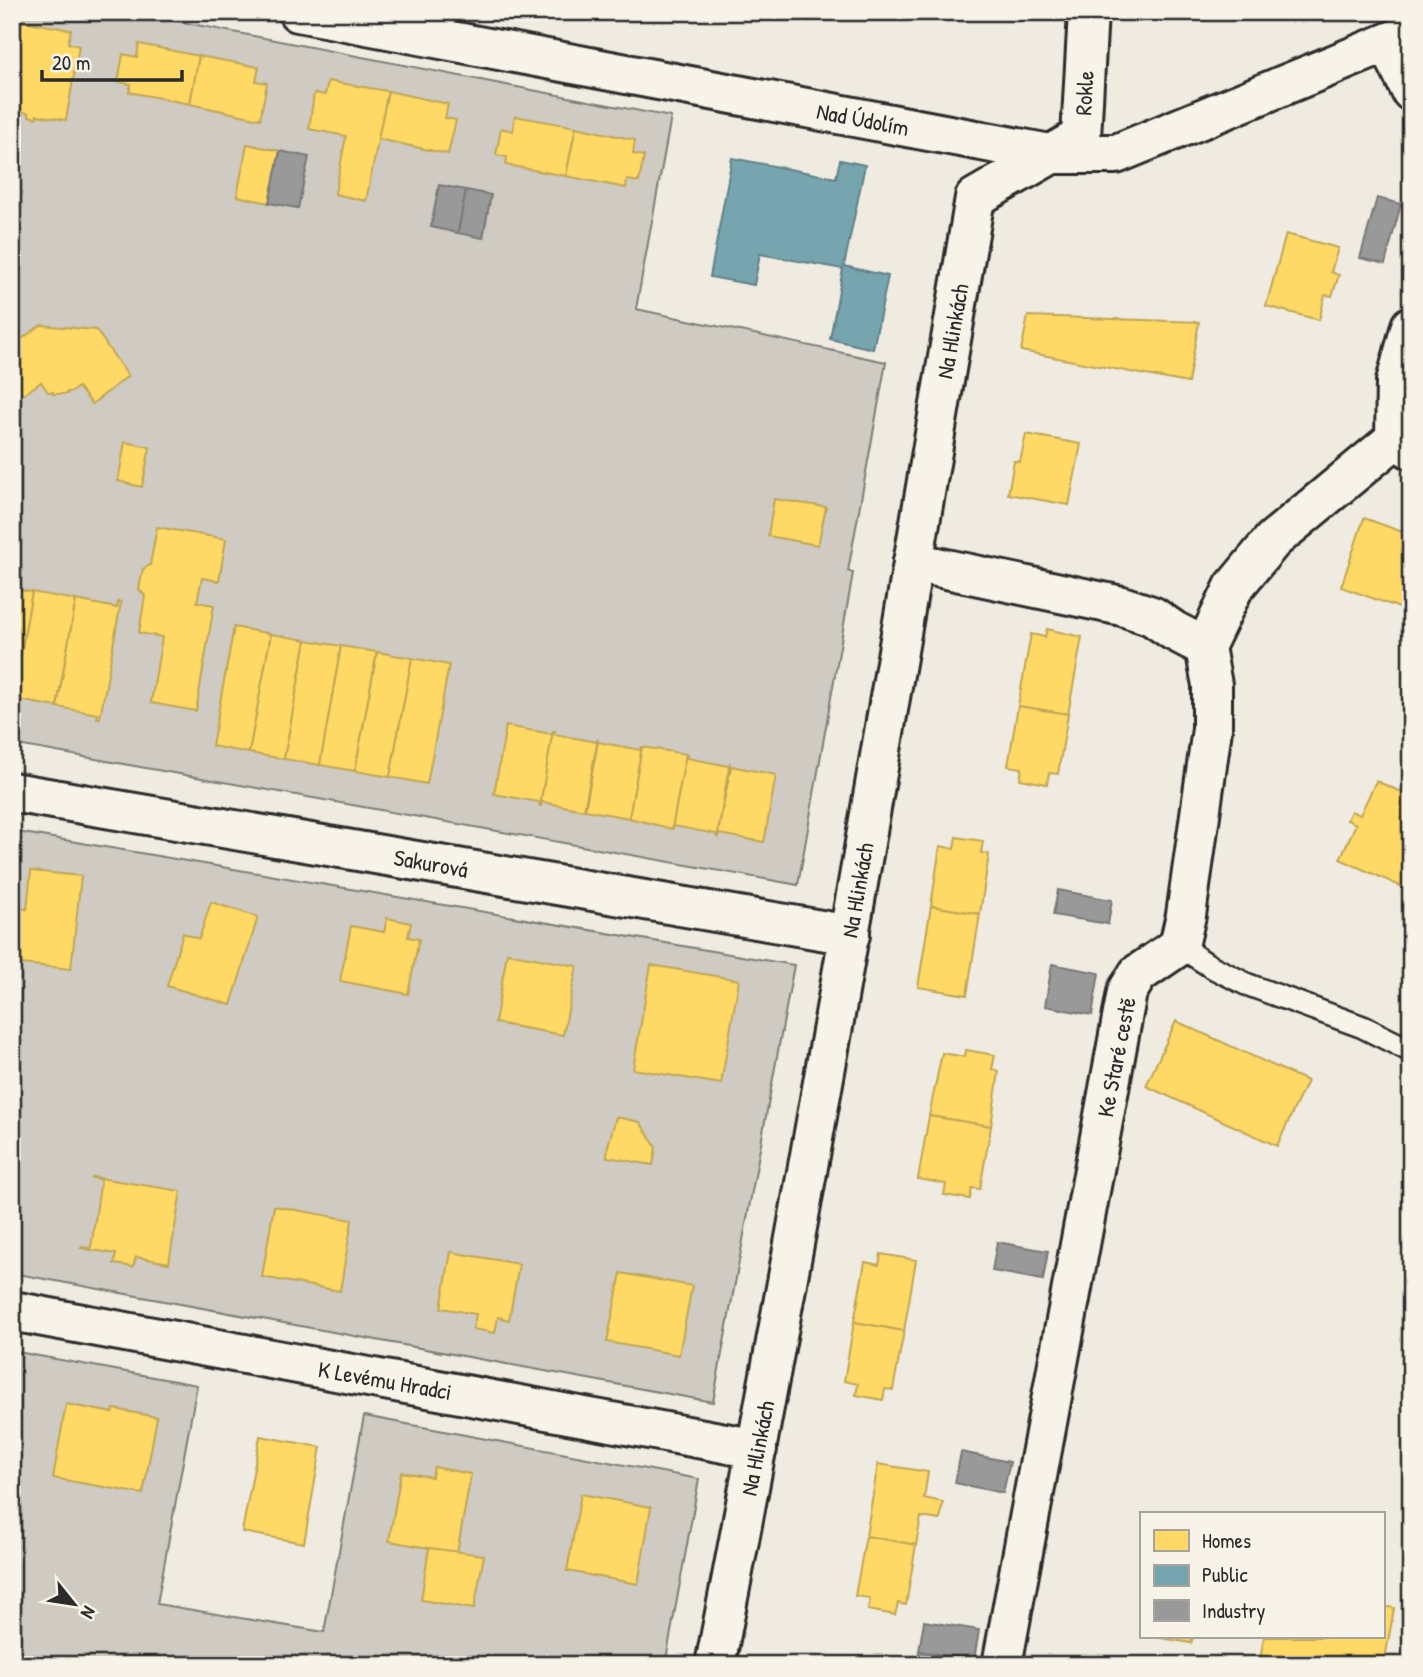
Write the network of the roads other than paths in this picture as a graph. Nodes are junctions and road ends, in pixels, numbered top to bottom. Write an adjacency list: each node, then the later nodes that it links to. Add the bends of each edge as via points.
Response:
1 (298, 12): 5 (street, Nad Údolím)
2 (1087, 12): 5 (street, Rokle, via 1082,137)
3 (1399, 38): 4 (street); 5 (street, Nad Údolím, via 1116,154)
4 (1411, 91)
5 (1050, 154): 8 (street, Na Hlinkách, via 975,198)
6 (1411, 326): 7 (street, via 1396,382)
7 (1403, 444): 9 (street, via 1273,540 1234,587)
8 (914, 562): 9 (street, via 1122,606 1152,616); 11 (street, Na Hlinkách)
9 (1205, 647): 12 (street, via 1212,685 1212,729)
10 (12, 792): 11 (street, Sakurová)
11 (850, 935): 15 (street, Na Hlinkách)
12 (1179, 946): 13 (lane, via 1246,984 1363,1027); 17 (street, Ke Staré cestě, via 1138,974 1127,992)
13 (1411, 1051)
14 (12, 1311): 15 (street, K Levému Hradci)
15 (757, 1449): 16 (street, Na Hlinkách)
16 (715, 1665)
17 (1002, 1665)

